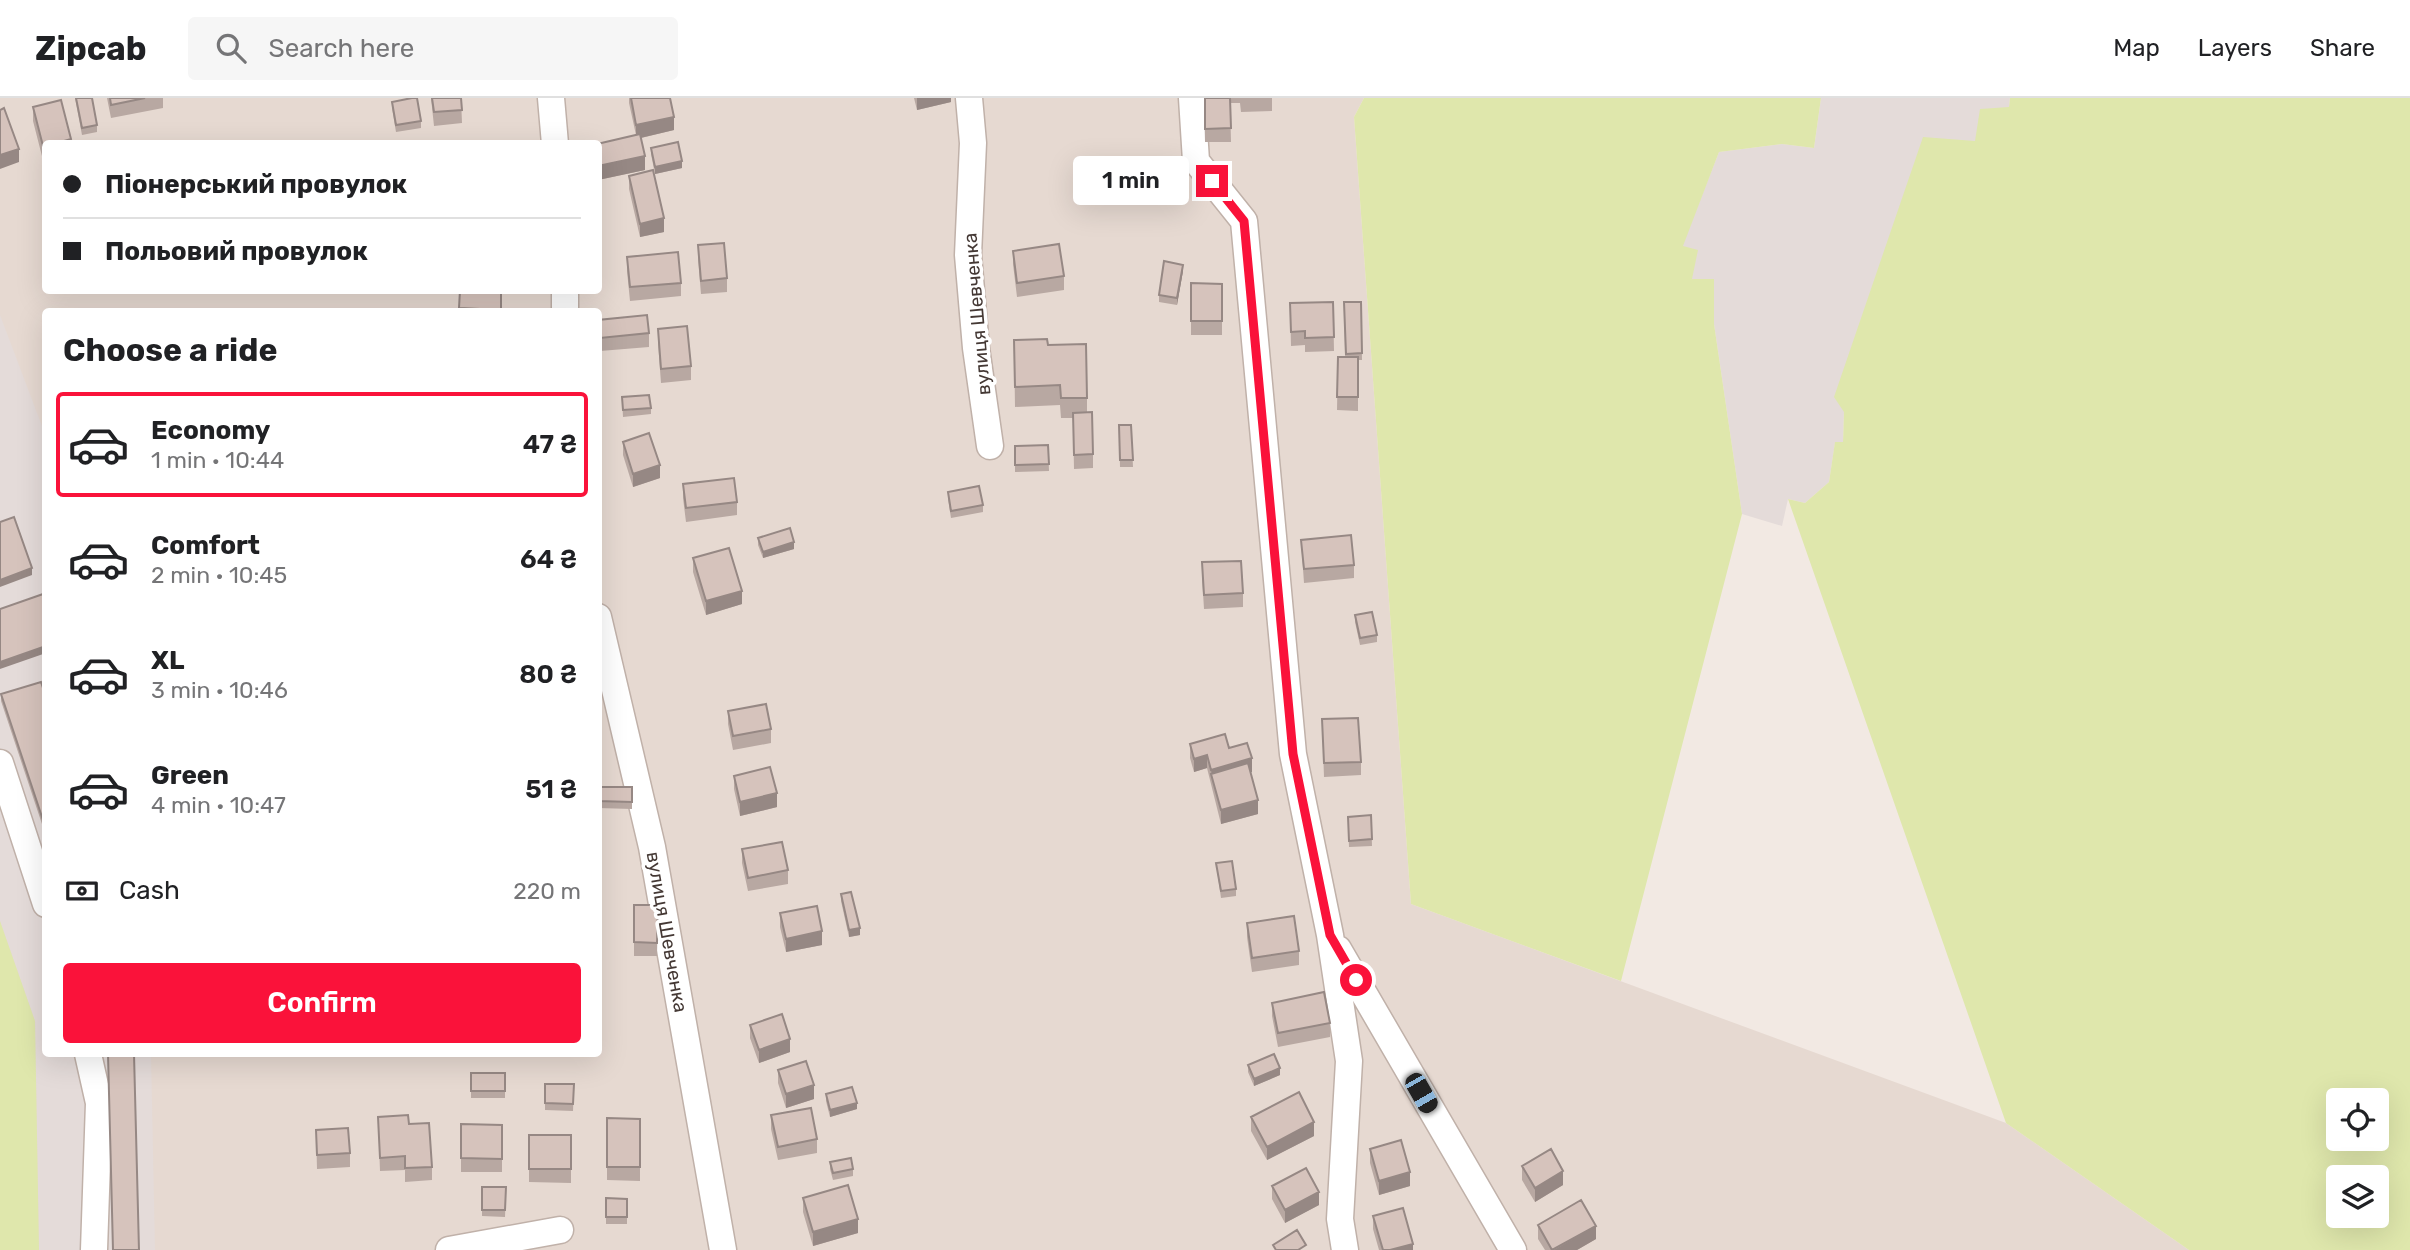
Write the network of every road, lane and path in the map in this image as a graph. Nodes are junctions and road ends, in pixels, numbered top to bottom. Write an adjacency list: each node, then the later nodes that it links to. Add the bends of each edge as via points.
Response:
1 (551, 98): 4 (street)
2 (969, 98): 5 (street, вулиця Шевченка, via 973,143 968,255)
3 (1192, 98): 9 (street, via 1196,161 1244,221 1293,754)
4 (555, 140)
5 (990, 446)
6 (602, 634): 14 (street, вулиця Шевченка, via 652,847)
7 (0, 762): 8 (street)
8 (42, 892)
9 (1330, 935): 15 (street, via 1349,1061 1340,1219); 16 (street)
10 (89, 1057): 12 (street, via 99,1103)
11 (560, 1230): 13 (street)
12 (94, 1250)
13 (449, 1250)
14 (723, 1250)
15 (1345, 1250)
16 (1513, 1250)

